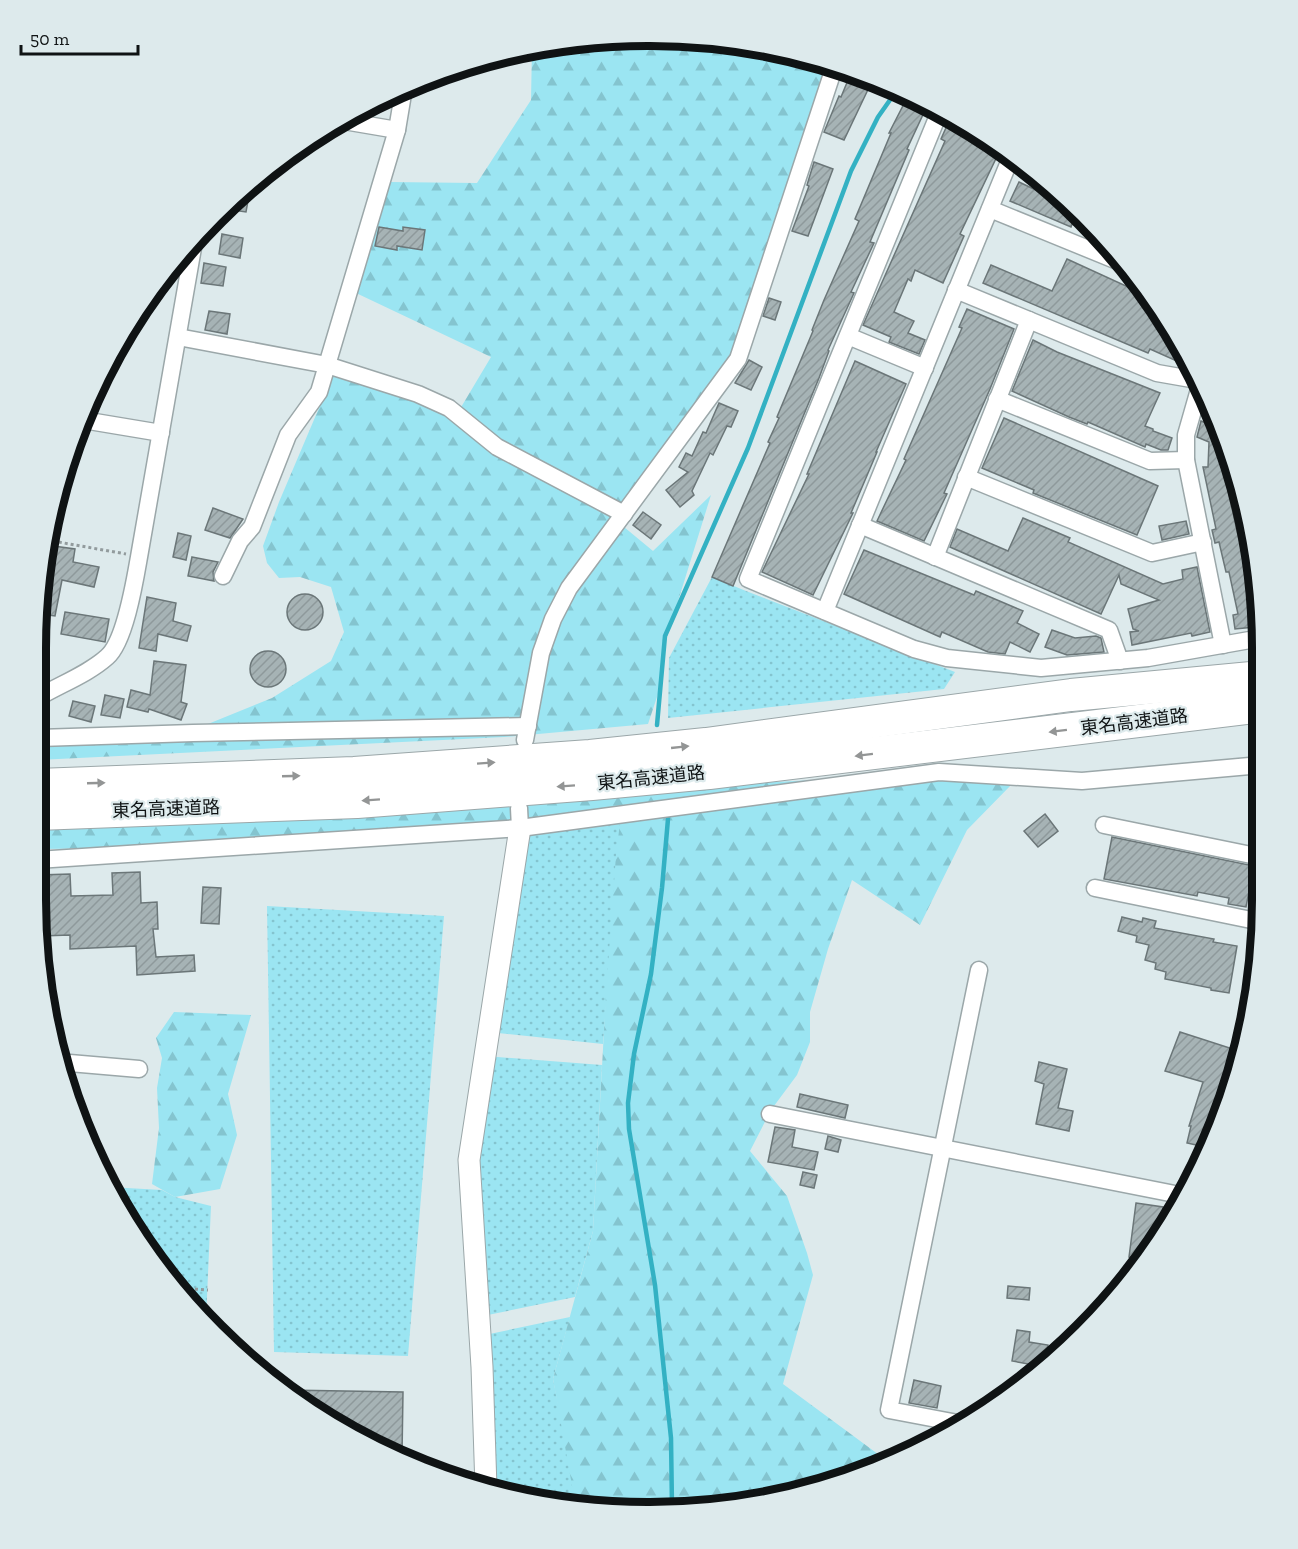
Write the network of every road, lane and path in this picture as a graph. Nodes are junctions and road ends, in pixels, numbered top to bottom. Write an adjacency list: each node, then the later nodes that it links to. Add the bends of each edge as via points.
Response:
1 (832, 75): 23 (street, via 738,359)
2 (402, 100): 5 (street)
3 (936, 120): 12 (street)
4 (356, 123): 5 (street)
5 (397, 130): 14 (street)
6 (1008, 165): 7 (street)
7 (990, 209): 8 (street); 10 (street)
8 (1105, 256)
9 (188, 261): 13 (street)
10 (957, 290): 11 (street); 15 (street)
11 (1029, 320): 16 (street, via 1157,373); 18 (street)
12 (848, 336): 15 (street); 30 (street, via 748,579)
13 (178, 337): 14 (street); 20 (street)
14 (327, 365): 23 (street, via 449,408 497,447); 29 (street, via 319,392 288,435 252,527 240,541)
15 (925, 368): 24 (street)
16 (1187, 378)
17 (1196, 398): 21 (street, via 1186,435)
18 (997, 399): 21 (street, via 1150,461); 22 (street)
19 (91, 421): 20 (street)
20 (161, 433): 27 (street)
21 (1186, 460): 26 (street)
22 (966, 477): 26 (street, via 1152,553); 28 (street)
23 (624, 514): 39 (street, via 569,588 553,619 541,653 527,733 193,732)
24 (860, 525): 28 (street); 30 (street)
25 (56, 542): 27 (path)
26 (1203, 542): 32 (street)
27 (139, 556): 36 (street, via 119,637 109,656)
28 (935, 557): 33 (street, via 1109,630)
29 (223, 576)
30 (825, 611): 33 (street, via 914,649 947,658 1041,668)
31 (1252, 640): 32 (street)
32 (1223, 645): 33 (street)
33 (1120, 661)
34 (1252, 670): 37 (highway)
35 (1252, 678): 37 (highway, 東名高速道路)
36 (46, 692)
37 (1071, 695): 41 (highway, 東名高速道路, one-way to 37, via 354,773 590,756)
38 (1252, 707): 42 (highway, 東名高速道路, one-way to 42, via 592,784 357,802)
39 (46, 738)
40 (1252, 766): 43 (street, via 1082,781 939,772)
41 (46, 785)
42 (46, 814)
43 (519, 818): 46 (street); 58 (street, via 469,1160)
44 (1104, 825): 45 (street)
45 (1252, 855)
46 (46, 859)
47 (1095, 888): 48 (street)
48 (1251, 920)
49 (979, 970): 53 (street)
50 (69, 1063): 51 (street)
51 (139, 1069)
52 (770, 1114): 53 (street)
53 (942, 1148): 54 (street); 57 (street, via 889,1410)
54 (1175, 1194)
55 (189, 1289): 56 (path)
56 (208, 1290)
57 (951, 1422)
58 (486, 1480)

